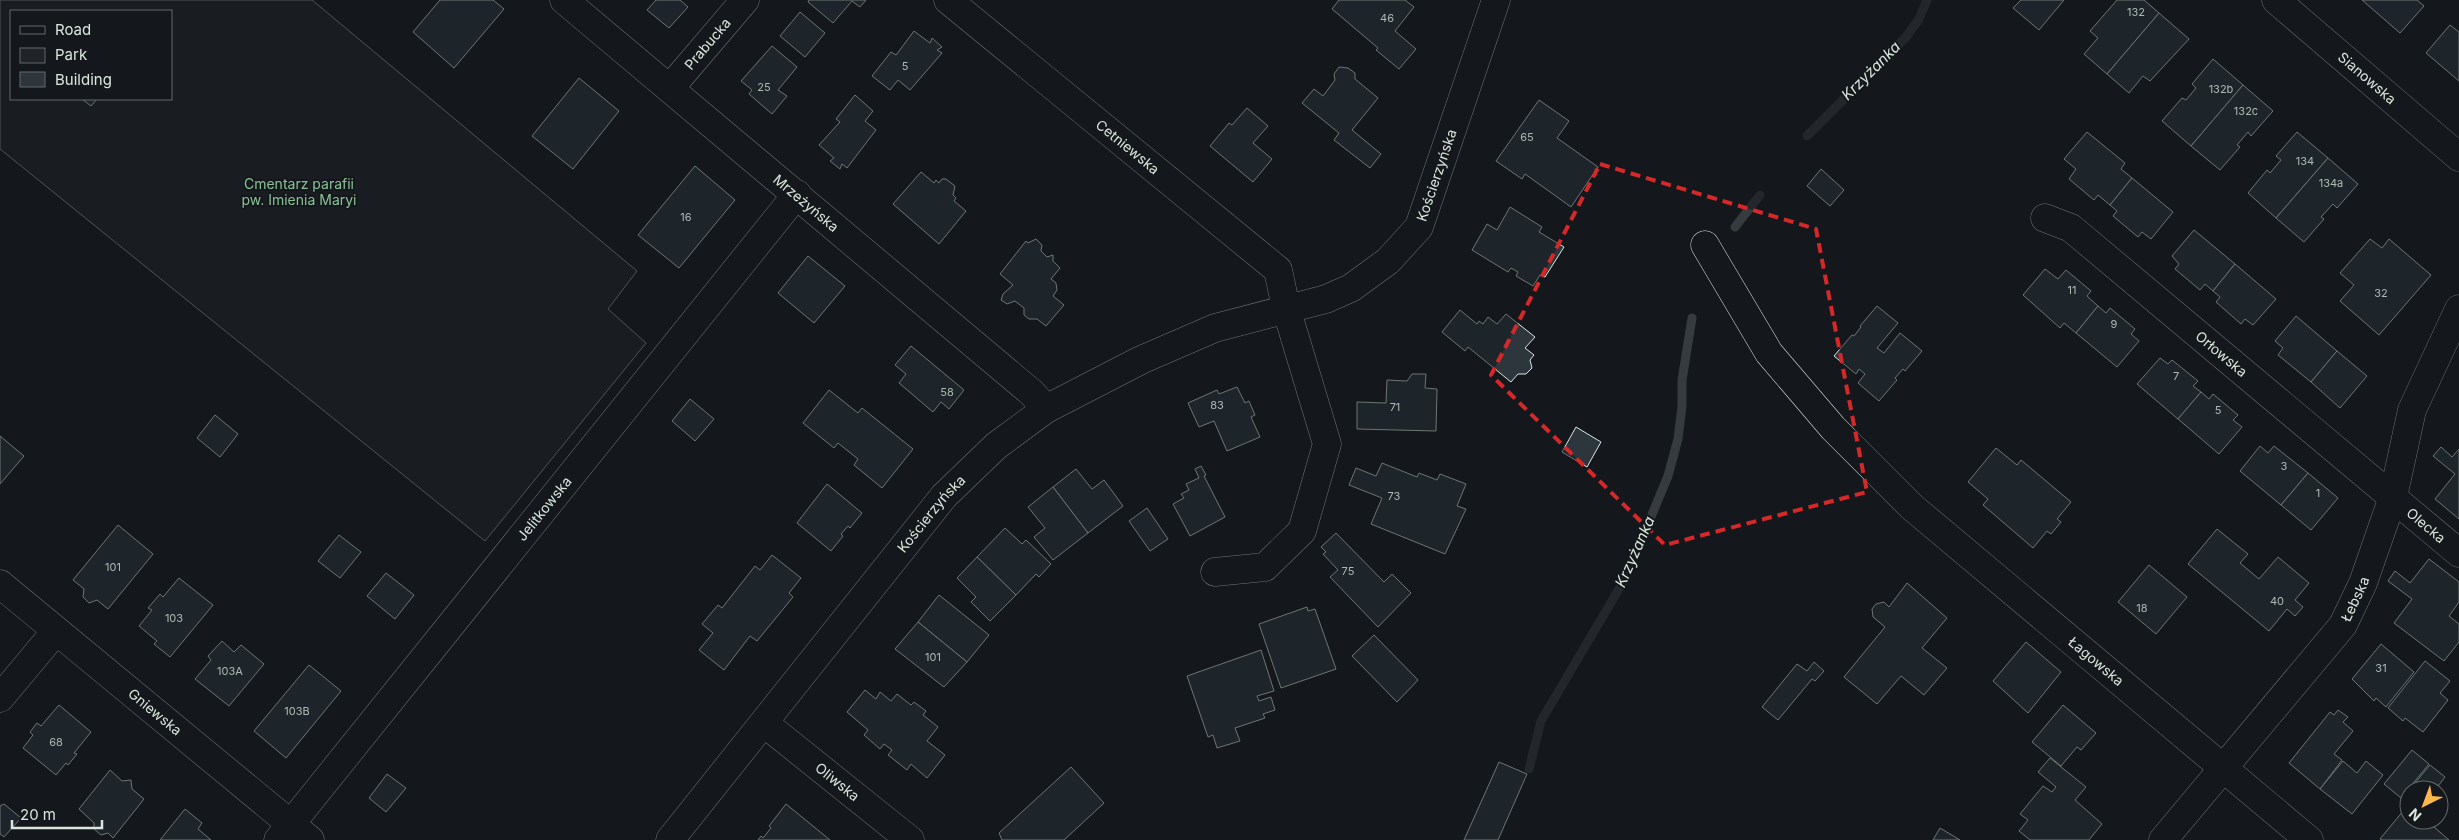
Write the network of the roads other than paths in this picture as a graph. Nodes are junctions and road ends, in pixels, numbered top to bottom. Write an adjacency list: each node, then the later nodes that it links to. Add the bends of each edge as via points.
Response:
1 (564, 0): 6 (street, Mrzeżyńska)
2 (745, 0): 6 (street, Prabucka)
3 (948, 0): 11 (street, Cetniewska, via 1278,270)
4 (2276, 0): 7 (street, Sianowska)
5 (1490, 3): 11 (street, Kościerzyńska, via 1419,227 1388,261 1351,288 1326,299)
6 (670, 88): 8 (street, Mrzeżyńska)
7 (2459, 157)
8 (797, 194): 13 (street, Mrzeżyńska, via 1032,393); 22 (street, Jelitkowska)
9 (2045, 218): 14 (street, Orłowska, via 2071,228)
10 (1705, 245): 21 (street, Łagowska, via 1769,353 1833,428 1912,507)
11 (1286, 308): 13 (street, Kościerzyńska, via 1215,328 1141,360); 16 (street, via 1327,444 1302,531 1265,567)
12 (2459, 309): 14 (street, Łebska, via 2412,410)
13 (1046, 409): 20 (street, Kościerzyńska, via 996,446 944,496)
14 (2393, 498): 15 (street, Olecka); 21 (street, Łebska, via 2363,583 2343,625)
15 (2459, 553)
16 (1215, 572)
17 (0, 584): 18 (street, Gniewska)
18 (56, 631): 19 (street); 22 (street, Gniewska)
19 (0, 698)
20 (764, 723): 23 (street, Kościerzyńska); 24 (street, Oliwska)
21 (2224, 768): 25 (street, Łebska); 26 (street, Łagowska)
22 (293, 835)
23 (670, 840)
24 (910, 840)
25 (2163, 840)
26 (2309, 840)

